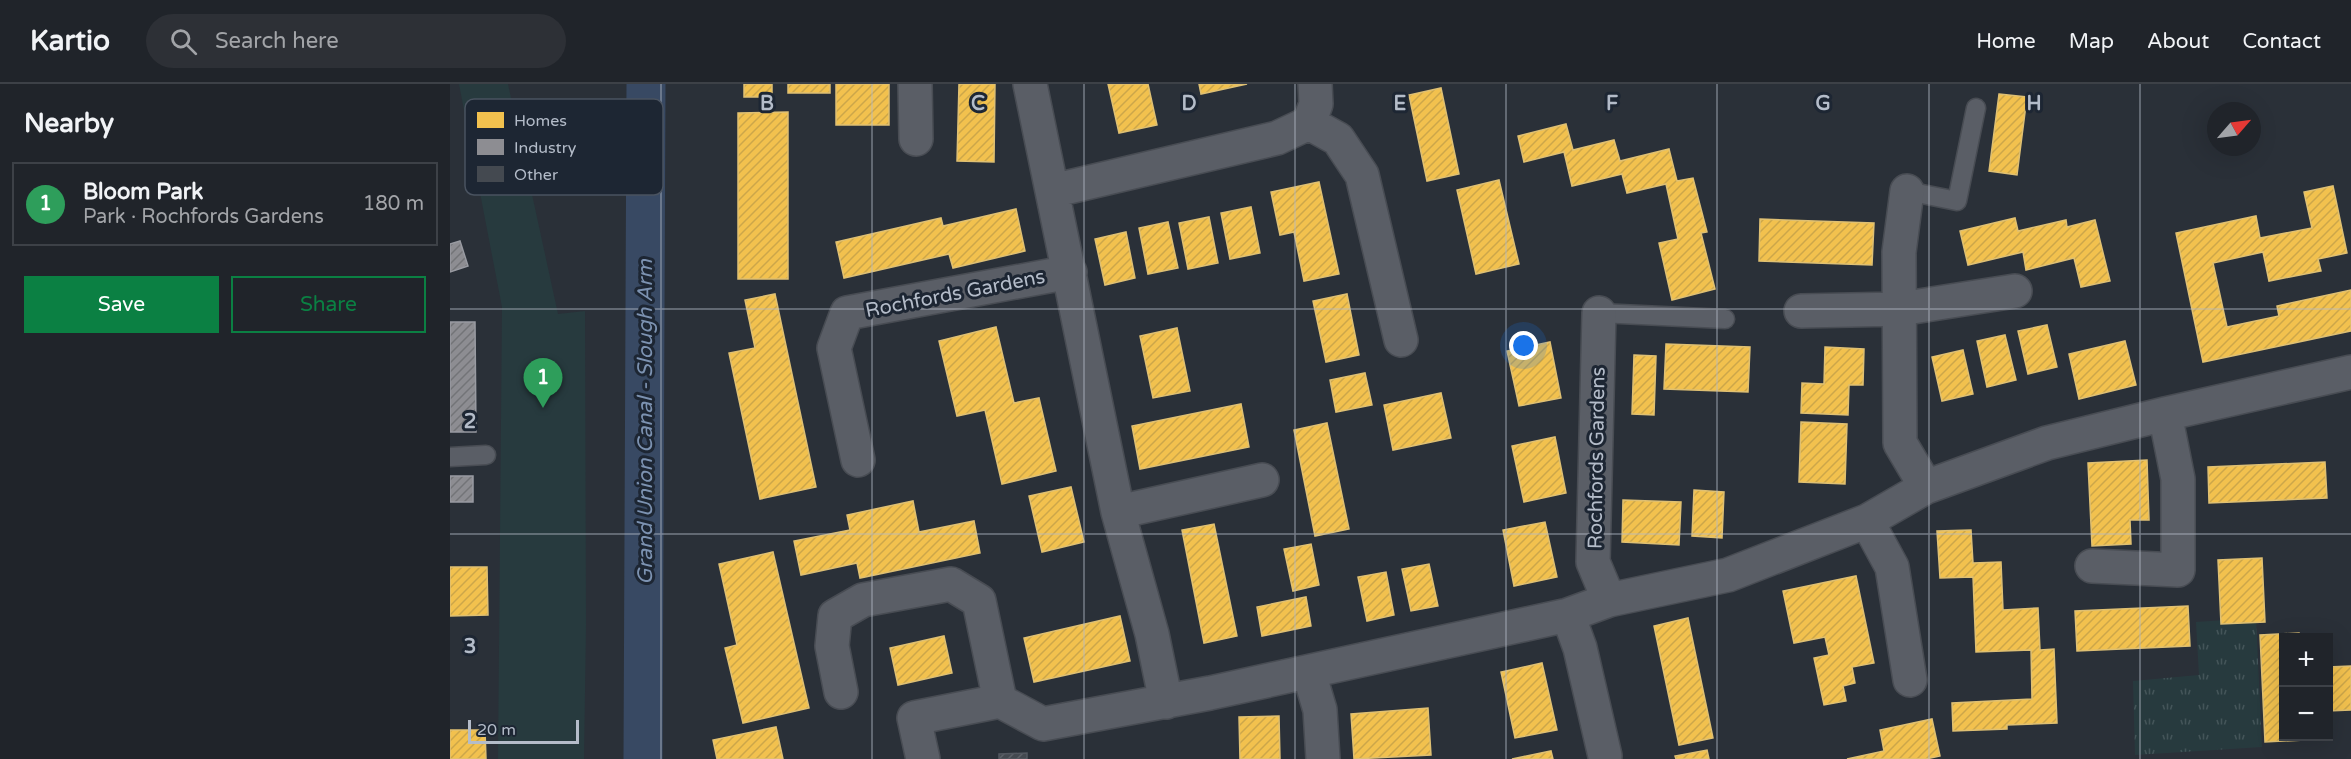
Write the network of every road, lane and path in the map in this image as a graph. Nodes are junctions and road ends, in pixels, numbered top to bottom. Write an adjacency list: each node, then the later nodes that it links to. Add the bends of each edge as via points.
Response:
1 (915, 84): 6 (street)
2 (1030, 84): 7 (street, Rochfords Gardens)
3 (1315, 84): 5 (street, via 1316,104)
4 (1976, 108): 8 (lane, via 1957,201)
5 (1309, 123): 7 (street, via 1277,138); 15 (street, via 1338,139 1362,175)
6 (916, 139)
7 (1052, 190): 9 (street, Rochfords Gardens)
8 (1907, 191): 11 (street, via 1899,252)
9 (1070, 272): 20 (street, Rochfords Gardens, via 847,313 834,348); 23 (street, Rochfords Gardens)
10 (2015, 291): 11 (street)
11 (1900, 309): 12 (street); 22 (street, via 1900,443)
12 (1801, 311)
13 (1599, 313): 14 (lane); 26 (street, Rochfords Gardens, via 1593,562)
14 (1725, 319)
15 (1401, 340)
16 (2351, 372): 17 (street)
17 (2165, 414): 22 (street, via 2047,443); 25 (street, via 2178,479 2178,570)
18 (486, 454): 19 (lane)
19 (450, 457)
20 (858, 460)
21 (1262, 480): 23 (street)
22 (1926, 487): 24 (street)
23 (1118, 512): 32 (street, Rochfords Gardens, via 1152,634)
24 (1867, 521): 26 (street, via 1728,575); 29 (street, via 1892,567)
25 (2092, 566)
26 (1609, 600): 27 (street)
27 (1568, 615): 28 (street); 33 (street, via 1580,648)
28 (1309, 673): 32 (street); 35 (street, via 1320,710)
29 (1910, 680)
30 (841, 692): 31 (street, via 832,646 835,616 863,600 951,584 979,601)
31 (1000, 701): 32 (street, via 1043,724); 34 (street, via 914,718)
32 (1166, 702)
33 (1605, 756)
34 (923, 759)
35 (1323, 759)

